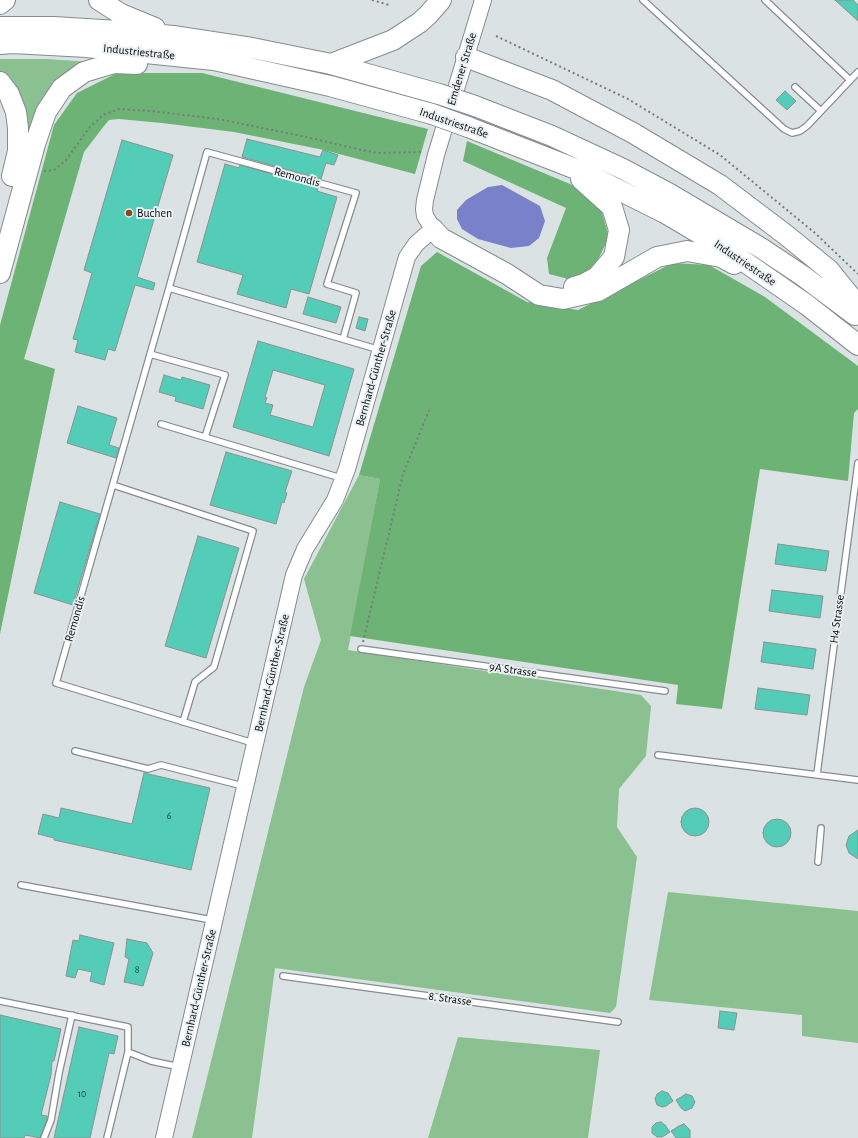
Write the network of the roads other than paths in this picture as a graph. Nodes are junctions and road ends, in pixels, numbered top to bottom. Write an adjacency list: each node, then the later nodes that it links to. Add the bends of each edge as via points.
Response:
1 (5, 0): 7 (highway)
2 (99, 0): 9 (highway, via 121,14)
3 (441, 0): 13 (highway, via 419,23 393,40)
4 (484, 0): 12 (street, Emdener Straße)
5 (643, 0): 18 (lane, via 784,129 792,133 800,131)
6 (765, 0): 15 (lane)
7 (0, 4)
8 (0, 27): 9 (highway, Industriestraße, via 54,27)
9 (173, 36): 13 (highway, Industriestraße)
10 (0, 44): 11 (highway, Industriestraße, via 86,47)
11 (196, 58): 19 (highway, Industriestraße, bridge, via 330,86 432,114); 22 (highway, via 160,65 114,63 84,72 62,88 46,112 34,144)
12 (466, 58): 21 (street, Emdener Straße, via 425,200 425,216); 26 (highway, via 552,90 720,185 828,270)
13 (331, 64): 27 (highway, Industriestraße, bridge, via 475,106 552,136 623,169 761,248)
14 (858, 72): 15 (lane)
15 (850, 80): 18 (lane)
16 (0, 82): 20 (highway, via 14,106 18,128 18,151)
17 (795, 87): 18 (lane)
18 (821, 111)
19 (567, 166): 23 (highway, via 612,208 619,230 614,257 597,276 567,290 540,285); 25 (highway, Industriestraße, via 665,213 729,250)
20 (0, 227)
21 (432, 229): 23 (highway, via 441,238); 30 (street, Bernhard-Günther-Straße, via 407,257)
22 (0, 273)
23 (507, 274): 25 (highway, via 539,295 563,299 598,291 657,257 687,251 721,257)
24 (169, 288): 28 (lane); 28 (lane, Remondis, via 207,152 356,193 327,284 356,293); 31 (lane, Remondis)
25 (807, 305): 29 (highway, Industriestraße)
26 (858, 306)
27 (858, 317)
28 (343, 339): 30 (lane)
29 (858, 345)
30 (381, 351): 35 (street, Bernhard-Günther-Straße)
31 (150, 354): 33 (lane, via 225,376); 36 (lane, Remondis)
32 (161, 424): 33 (lane)
33 (205, 437): 35 (lane)
34 (858, 463): 43 (lane, H4 Strasse)
35 (344, 479): 40 (street, Bernhard-Günther-Straße, via 335,500 305,548 294,575)
36 (113, 485): 39 (lane, Remondis, via 56,683); 39 (lane, via 254,531 214,667 195,682)
37 (361, 649): 38 (lane, 9A Strasse)
38 (666, 691)
39 (183, 722): 40 (lane, Remondis)
40 (255, 743): 45 (street, Bernhard-Günther-Straße)
41 (75, 751): 45 (lane, via 148,769 161,765)
42 (658, 755): 43 (lane)
43 (817, 774): 44 (lane)
44 (858, 780)
45 (245, 786): 49 (street, Bernhard-Günther-Straße)
46 (821, 828): 47 (lane)
47 (818, 862)
48 (21, 885): 49 (lane)
49 (214, 920): 55 (street, Bernhard-Günther-Straße)
50 (283, 976): 53 (lane, 8. Strasse)
51 (0, 1001): 52 (lane)
52 (72, 1015): 54 (lane, via 128,1026); 56 (lane, via 51,1120)
53 (618, 1022)
54 (128, 1052): 55 (lane, via 151,1061); 57 (lane)
55 (180, 1067): 58 (street, Bernhard-Günther-Straße)
56 (44, 1138)
57 (107, 1138)
58 (164, 1138)

